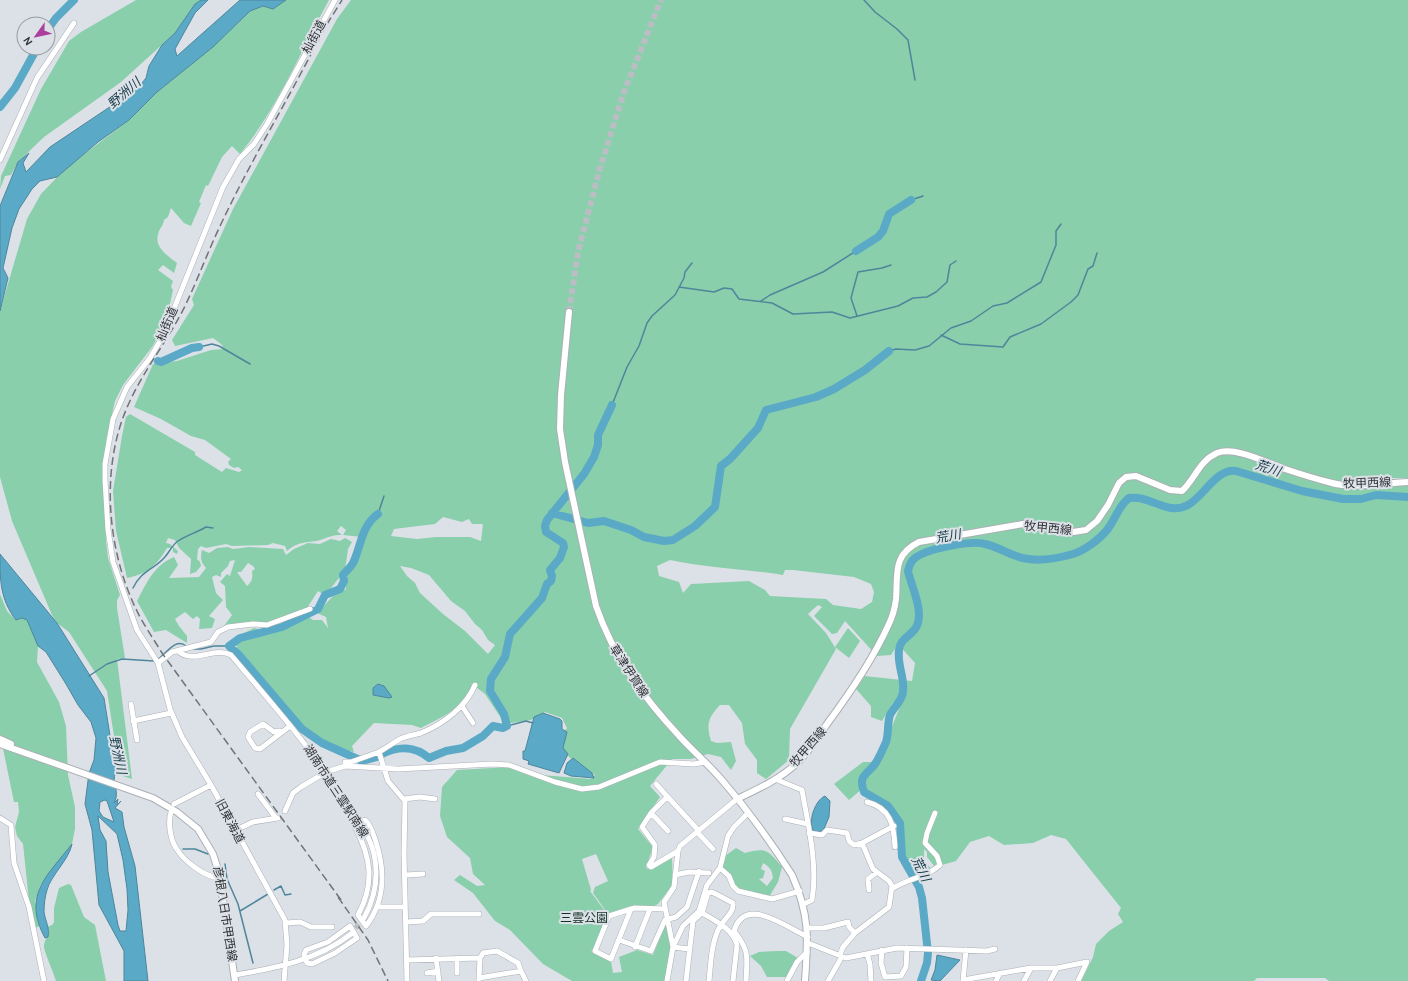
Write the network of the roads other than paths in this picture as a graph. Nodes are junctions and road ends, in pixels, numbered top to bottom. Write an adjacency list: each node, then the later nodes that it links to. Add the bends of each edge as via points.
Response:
1 (334, 0): 8 (street, 杣街道, via 267,124 254,144 239,159 223,187 163,336 150,358 127,387 113,419 105,464 106,511 113,562 137,630)
2 (74, 23): 3 (street, via 37,78)
3 (0, 160)
4 (569, 312): 24 (main road, 草津伊賀線, via 560,429 596,606 610,642 631,678)
5 (1408, 482): 27 (main road, 牧甲西線, via 1340,485 1229,451 1217,453 1201,465 1190,484 1182,491 1170,490 1136,476 1126,477 1119,483 1098,521 1086,530 1073,532 1023,524 914,544 900,557 896,600 888,626 853,689 797,763)
6 (310, 609): 7 (street, via 267,625 228,627 218,632 211,642)
7 (178, 651): 8 (street); 15 (street, 湖南市道三雲駅南線, via 192,657 220,652 231,655)
8 (157, 661): 12 (street, 旧東海道)
9 (475, 685): 11 (street, via 471,696)
10 (131, 704): 13 (street)
11 (462, 706): 14 (street); 22 (street, via 436,725 401,739)
12 (171, 713): 13 (street); 29 (street, 旧東海道, via 184,741)
13 (133, 721): 18 (street)
14 (473, 723)
15 (290, 726): 17 (street); 26 (street, 湖南市道三雲駅南線)
16 (271, 730): 17 (street); 19 (street); 19 (street, via 263,724 250,732 248,737 255,748 260,749)
17 (280, 731): 19 (street)
18 (137, 740)
19 (267, 743)
20 (0, 744): 21 (main road, 彦根八日市甲西線); 21 (main road, 彦根八日市甲西線)
21 (24, 752): 62 (main road, 彦根八日市甲西線, via 144,794 170,807 198,828 213,854)
22 (379, 752): 23 (street); 25 (street)
23 (346, 762)
24 (705, 762): 25 (street, via 660,762 599,788 582,789 560,784 510,765); 33 (main road, 草津伊賀線)
25 (384, 769): 26 (street, via 345,766); 32 (street, via 388,781)
26 (326, 772): 37 (street, via 293,793); 44 (street, 湖南市道三雲駅南線)
27 (775, 779): 33 (main road, 牧甲西線); 45 (street, via 802,790)
28 (656, 784): 31 (street)
29 (212, 785): 36 (street); 47 (street, 旧東海道)
30 (258, 794): 47 (street, via 277,818 253,822)
31 (667, 797): 39 (street); 49 (street)
32 (404, 799): 34 (street, via 420,796); 60 (street)
33 (738, 799): 40 (main road, 草津伊賀線); 49 (street)
34 (435, 800)
35 (867, 802): 46 (street, via 879,808 890,818)
36 (174, 804)
37 (285, 811)
38 (171, 812): 62 (street, via 170,830 176,849 206,875)
39 (651, 813): 48 (street); 53 (street, via 642,827 655,846 654,857 649,865 651,867)
40 (748, 813): 55 (street, via 728,836); 65 (main road, 草津伊賀線, via 783,860)
41 (935, 813): 63 (street, via 925,843 941,864 911,882)
42 (0, 819): 111 (street, via 10,825 14,863 29,907)
43 (785, 819): 45 (street)
44 (359, 822): 67 (street, via 367,822 381,858 383,880); 67 (street, via 355,827 365,848 370,874 367,896 358,914 366,926); 74 (street, 湖南市道三雲駅南線, via 374,853 377,876 374,896)
45 (808, 824): 50 (street)
46 (894, 826): 51 (street); 52 (street)
47 (236, 830): 77 (street, 旧東海道)
48 (668, 831)
49 (698, 831): 53 (street); 54 (street)
50 (809, 833): 51 (street, via 822,835 827,830 847,833 849,841 854,845); 66 (street, via 814,886 812,900)
51 (862, 843): 57 (street, via 873,869)
52 (895, 847)
53 (679, 848): 61 (street)
54 (712, 849)
55 (720, 868): 65 (street, via 738,891 772,900); 86 (street, via 707,884 699,911 683,926)
56 (699, 871): 58 (street); 61 (street); 75 (street, via 687,907 676,917)
57 (877, 872): 63 (street, via 891,884); 64 (street, via 868,878)
58 (709, 873)
59 (423, 874): 60 (street)
60 (405, 875): 68 (street)
61 (675, 875): 71 (street, via 674,887 664,902)
62 (221, 878): 108 (main road, 彦根八日市甲西線)
63 (892, 889): 81 (street, via 889,907)
64 (870, 890)
65 (800, 891): 66 (main road, 草津伊賀線)
66 (804, 904): 80 (main road, 草津伊賀線)
67 (377, 907): 68 (street)
68 (405, 907): 76 (street)
69 (631, 909): 70 (street); 83 (street); 83 (street, via 609,916 595,951 611,959)
70 (650, 909): 71 (street); 85 (street)
71 (665, 909): 75 (street)
72 (702, 913): 78 (street); 78 (street, via 708,893 712,892 733,903 734,909); 88 (street, via 693,921)
73 (479, 914): 76 (street, via 431,914 423,921)
74 (364, 918)
75 (668, 919): 85 (street, via 665,920 651,951); 86 (street)
76 (406, 922): 99 (street)
77 (286, 923): 79 (street, via 300,922 311,927); 100 (street, 旧東海道)
78 (721, 925): 118 (street, via 714,939); 119 (street, via 738,945)
79 (332, 927)
80 (808, 928): 81 (street, via 824,928 848,922); 84 (main road, 草津伊賀線)
81 (855, 933): 94 (street, via 843,947)
82 (351, 934): 98 (street, via 336,945)
83 (619, 940): 85 (street)
84 (808, 940): 92 (main road, 草津伊賀線); 94 (street); 120 (street, via 761,914 752,913 743,919 734,931 745,944 747,951)
85 (635, 947)
86 (673, 947): 88 (street); 116 (street)
87 (907, 948): 90 (street); 90 (street, via 906,967 901,976 885,977 881,963); 91 (street)
88 (689, 949): 117 (street)
89 (995, 949): 91 (street)
90 (882, 950): 93 (street)
91 (966, 950): 110 (street)
92 (807, 952): 121 (street, via 801,956); 122 (main road, 草津伊賀線)
93 (867, 954): 94 (street, via 852,958); 124 (street)
94 (840, 957): 123 (street)
95 (436, 958): 96 (street); 99 (street); 103 (street)
96 (457, 958): 97 (street); 106 (street)
97 (480, 958): 104 (street, via 483,952 497,951 518,963); 109 (street)
98 (305, 959): 98 (street, via 306,950 328,942 350,926 357,938 312,964 308,964); 100 (street)
99 (407, 960): 113 (street)
100 (285, 965): 108 (street); 112 (street, 旧東海道)
101 (1031, 968): 102 (street); 107 (street); 126 (street)
102 (1057, 968): 127 (street); 128 (street, via 1087,962)
103 (438, 971): 105 (street); 114 (street)
104 (521, 971): 109 (street); 115 (street)
105 (428, 973)
106 (457, 973)
107 (1000, 973): 110 (street); 125 (street)
108 (235, 978)
109 (479, 979)
110 (963, 980)
111 (44, 981)
112 (284, 981)
113 (407, 981)
114 (439, 981)
115 (526, 981)
116 (667, 981)
117 (686, 981)
118 (708, 981)
119 (733, 981)
120 (746, 981)
121 (787, 981)
122 (804, 981)
123 (828, 981)
124 (871, 981)
125 (996, 981)
126 (1024, 981)
127 (1050, 981)
128 (1078, 981)

